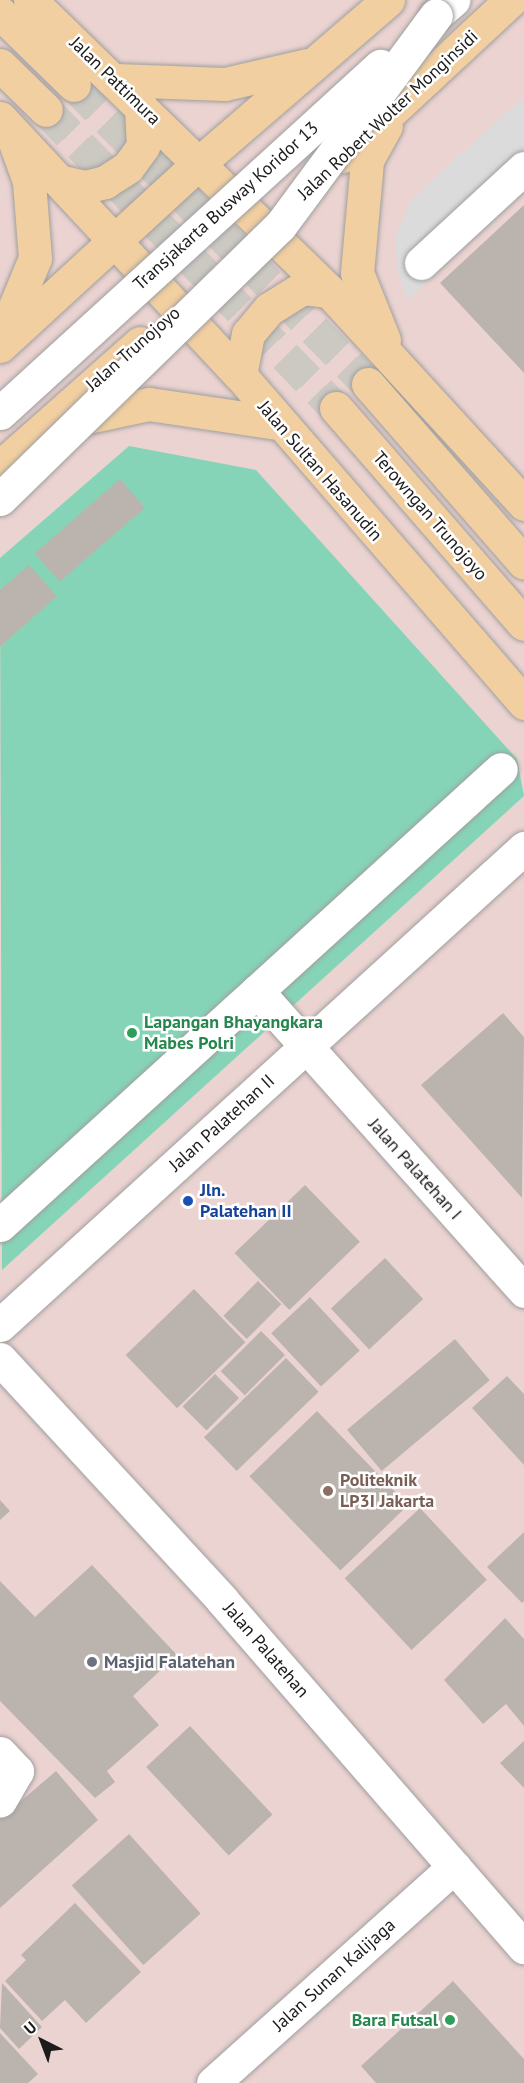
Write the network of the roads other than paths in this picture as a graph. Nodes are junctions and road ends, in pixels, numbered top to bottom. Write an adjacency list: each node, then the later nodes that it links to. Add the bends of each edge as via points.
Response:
1 (30, 0): 8 (main road, Jalan Pattimura)
2 (388, 0): 6 (main road)
3 (511, 0): 10 (main road, Jalan Robert Wolter Monginsidi)
4 (444, 8): 28 (street, Transjakarta Busway Koridor 13, bridge); 32 (street, bridge, via 280,226)
5 (0, 13): 9 (main road)
6 (312, 64): 8 (main road, via 225,84); 14 (main road)
7 (0, 65): 12 (main road)
8 (116, 80): 11 (main road, Jalan Pattimura)
9 (74, 85)
10 (400, 101): 17 (main road, Jalan Robert Wolter Monginsidi); 24 (main road, via 367,160 357,273)
11 (141, 108): 14 (main road, Jalan Pattimura); 16 (main road, via 143,146 128,167 105,182 85,186)
12 (46, 110)
13 (4, 122): 16 (main road); 22 (main road, via 29,181 35,258 23,297)
14 (198, 164): 17 (main road); 18 (main road)
15 (524, 168): 19 (street)
16 (63, 182): 18 (main road)
17 (267, 230): 20 (main road); 21 (main road, Jalan Trunojoyo)
18 (115, 240): 21 (main road, Jalan Sultan Hasanudin); 23 (main road)
19 (421, 263)
20 (329, 291): 24 (main road); 25 (main road, via 303,288 269,309 248,334)
21 (178, 310): 25 (main road, Jalan Sultan Hasanudin); 30 (main road, Jalan Trunojoyo)
22 (0, 340)
23 (0, 346)
24 (392, 362): 33 (main road)
25 (240, 375): 29 (main road, Jalan Sultan Hasanudin)
26 (368, 384): 34 (main road)
27 (336, 408): 35 (main road, Terowngan Trunojoyo)
28 (0, 413)
29 (278, 423): 30 (main road, via 149,404); 36 (main road, Jalan Sultan Hasanudin)
30 (43, 427): 31 (main road, Jalan Trunojoyo)
31 (0, 467)
32 (0, 499)
33 (524, 504)
34 (524, 563)
35 (524, 624)
36 (524, 703)
37 (501, 769): 39 (street)
38 (524, 848): 40 (street, Jalan Palatehan II)
39 (257, 991): 40 (street, Jalan Palatehan I); 41 (street)
40 (306, 1047): 42 (street, Jalan Palatehan I); 43 (street, Jalan Palatehan II)
41 (0, 1225)
42 (524, 1291)
43 (0, 1325)
44 (0, 1359): 47 (street, Jalan Palatehan, via 222,1600)
45 (0, 1753): 46 (street, via 17,1771)
46 (0, 1800)
47 (454, 1867): 48 (street, Jalan Palatehan); 49 (street, Jalan Sunan Kalijaga)
48 (524, 1947)
49 (213, 2083)

